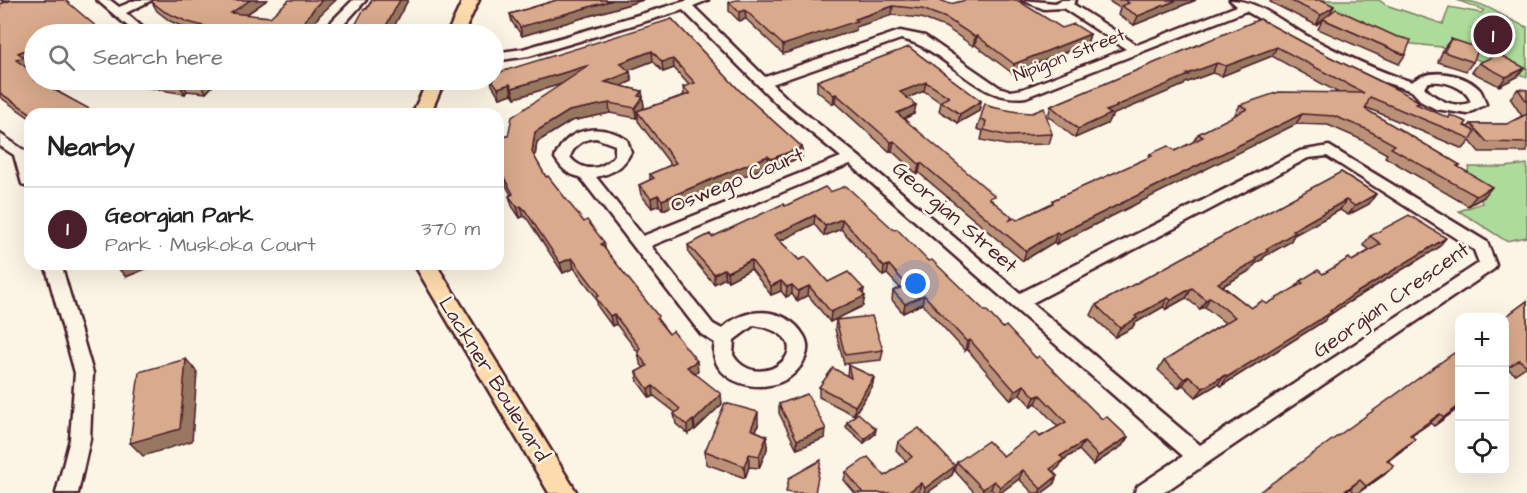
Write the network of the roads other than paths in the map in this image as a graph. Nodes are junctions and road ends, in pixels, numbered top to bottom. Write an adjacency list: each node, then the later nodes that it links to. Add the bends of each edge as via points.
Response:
1 (103, 0): 10 (street)
2 (146, 0): 10 (street)
3 (360, 0): 12 (street)
4 (471, 0): 13 (main road)
5 (702, 0): 9 (street)
6 (1028, 0): 7 (street, via 1047,6)
7 (1067, 2): 14 (street)
8 (1241, 3): 14 (street, Nipigon Street); 17 (street, via 1305,40)
9 (685, 5): 15 (street); 16 (street, Georgian Street)
10 (117, 12): 11 (street)
11 (132, 24)
12 (336, 24)
13 (460, 24)
14 (1134, 49): 16 (street, Nipigon Street, via 1026,93 1010,95 994,90 921,39 900,35)
15 (504, 56)
16 (764, 82): 21 (street, Georgian Street, via 786,105)
17 (1417, 88)
18 (431, 90): 19 (main road)
19 (423, 108)
20 (0, 139): 22 (street, via 21,153)
21 (852, 158): 24 (street, Oswego Court); 27 (street, Georgian Street)
22 (24, 163)
23 (585, 173): 24 (street)
24 (640, 244): 28 (street, via 707,329)
25 (55, 270): 30 (street, via 84,373 80,439)
26 (429, 270): 31 (main road, Lackner Boulevard)
27 (1018, 302): 29 (street, Georgian Street); 29 (street, Georgian Crescent, via 1305,154 1329,151 1481,246 1488,265)
28 (724, 340)
29 (1200, 458): 32 (street)
30 (67, 493)
31 (564, 493)
32 (1145, 493)

